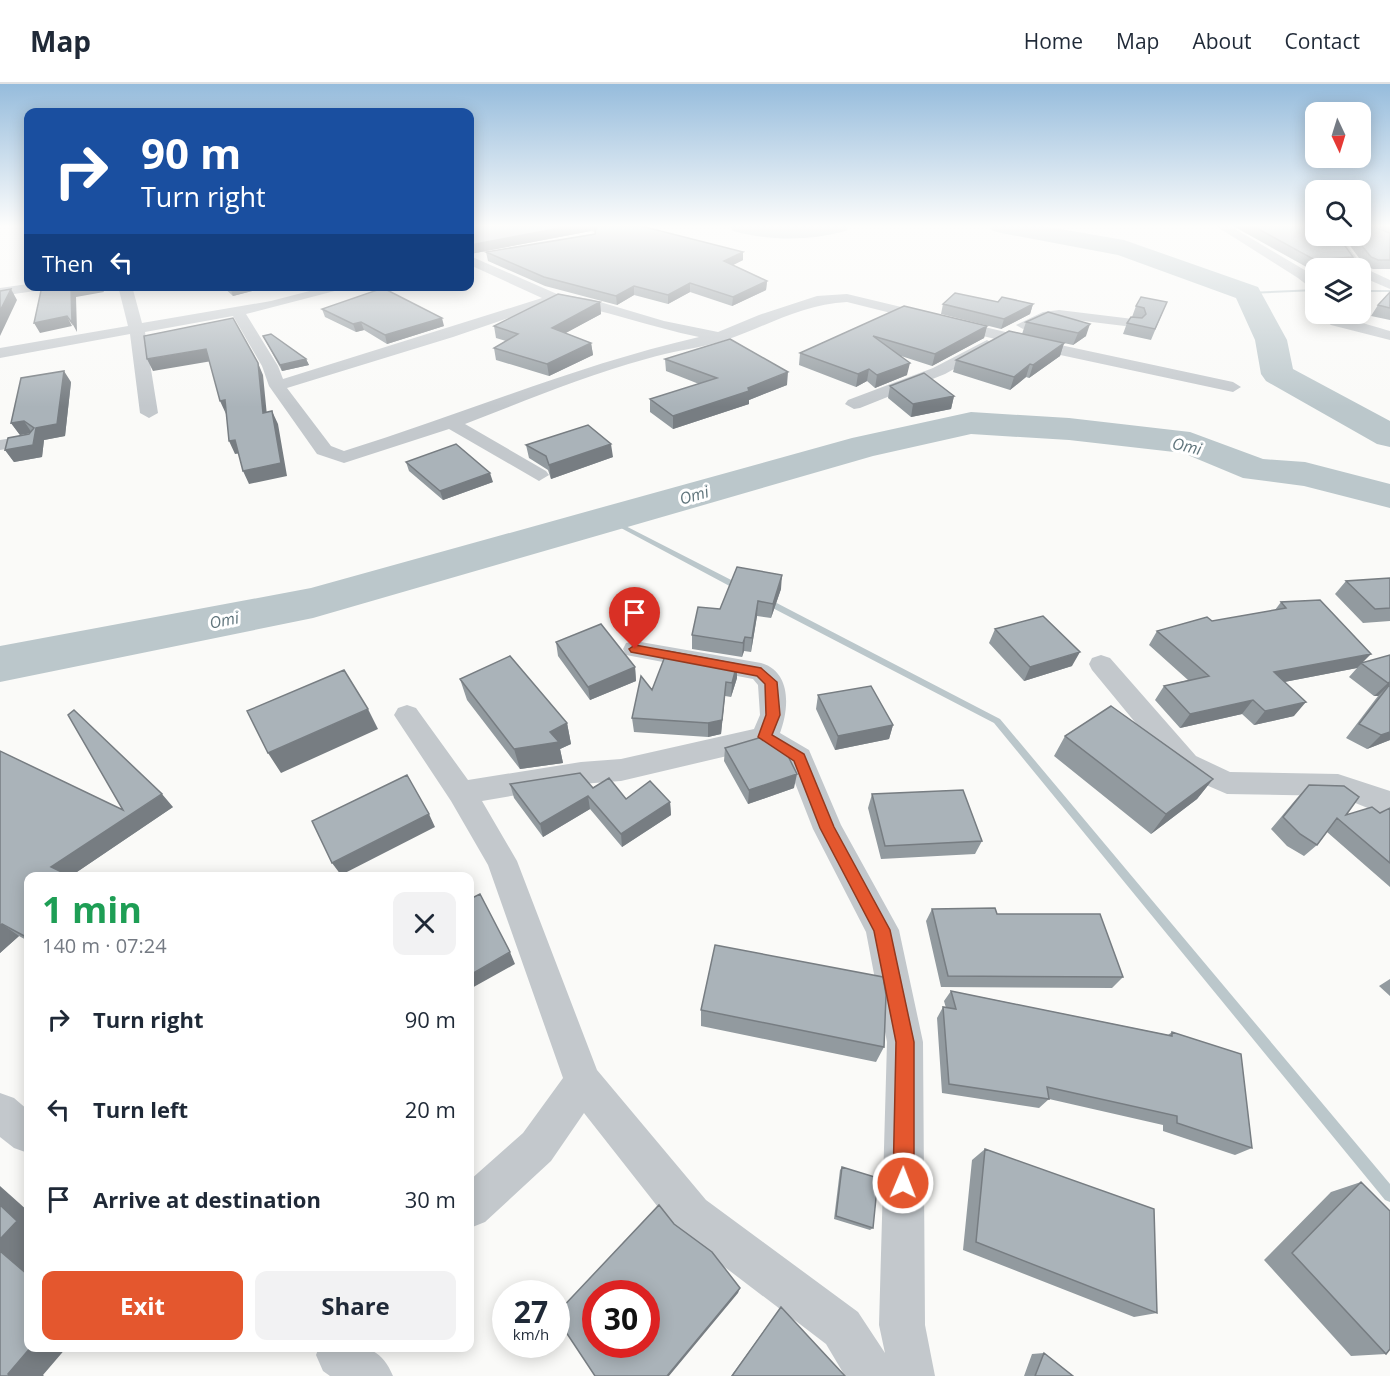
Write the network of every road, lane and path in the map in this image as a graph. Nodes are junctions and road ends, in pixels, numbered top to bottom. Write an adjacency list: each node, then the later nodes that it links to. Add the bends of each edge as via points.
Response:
1 (529, 286): 6 (street)
2 (24, 289): 5 (street)
3 (126, 291): 10 (street)
4 (326, 291): 7 (street)
5 (0, 292)
6 (554, 298): 13 (street, via 590,303 661,325); 15 (street)
7 (237, 311): 10 (street); 15 (street, via 270,366)
8 (1133, 323): 11 (street, via 1048,315)
9 (1344, 324): 12 (street)
10 (137, 331): 14 (street); 18 (street)
11 (1002, 336): 13 (street, via 833,297 764,318); 16 (street); 17 (street, via 939,371)
12 (1390, 336)
13 (720, 337): 19 (street, via 642,355 563,380)
14 (0, 353)
15 (277, 386): 19 (street, via 324,450 344,457)
16 (1233, 387)
17 (854, 404)
18 (148, 413)
19 (451, 423): 22 (street)
20 (31, 440): 21 (street)
21 (0, 445)
22 (539, 475)
23 (635, 649): 26 (street, via 761,672 771,682 773,715)
24 (1101, 664): 28 (street, via 1186,764 1227,783 1338,785)
25 (407, 715): 27 (street)
26 (765, 737): 27 (street, via 621,770); 34 (street, via 800,758 828,828 882,930 905,1042 902,1325)
27 (461, 793): 29 (street, via 502,861)
28 (1390, 805)
29 (583, 1082): 32 (street, via 537,1147); 33 (street, via 691,1215 842,1328)
30 (0, 1112): 31 (street)
31 (24, 1131)
32 (474, 1203)
33 (872, 1376)
34 (912, 1376)

